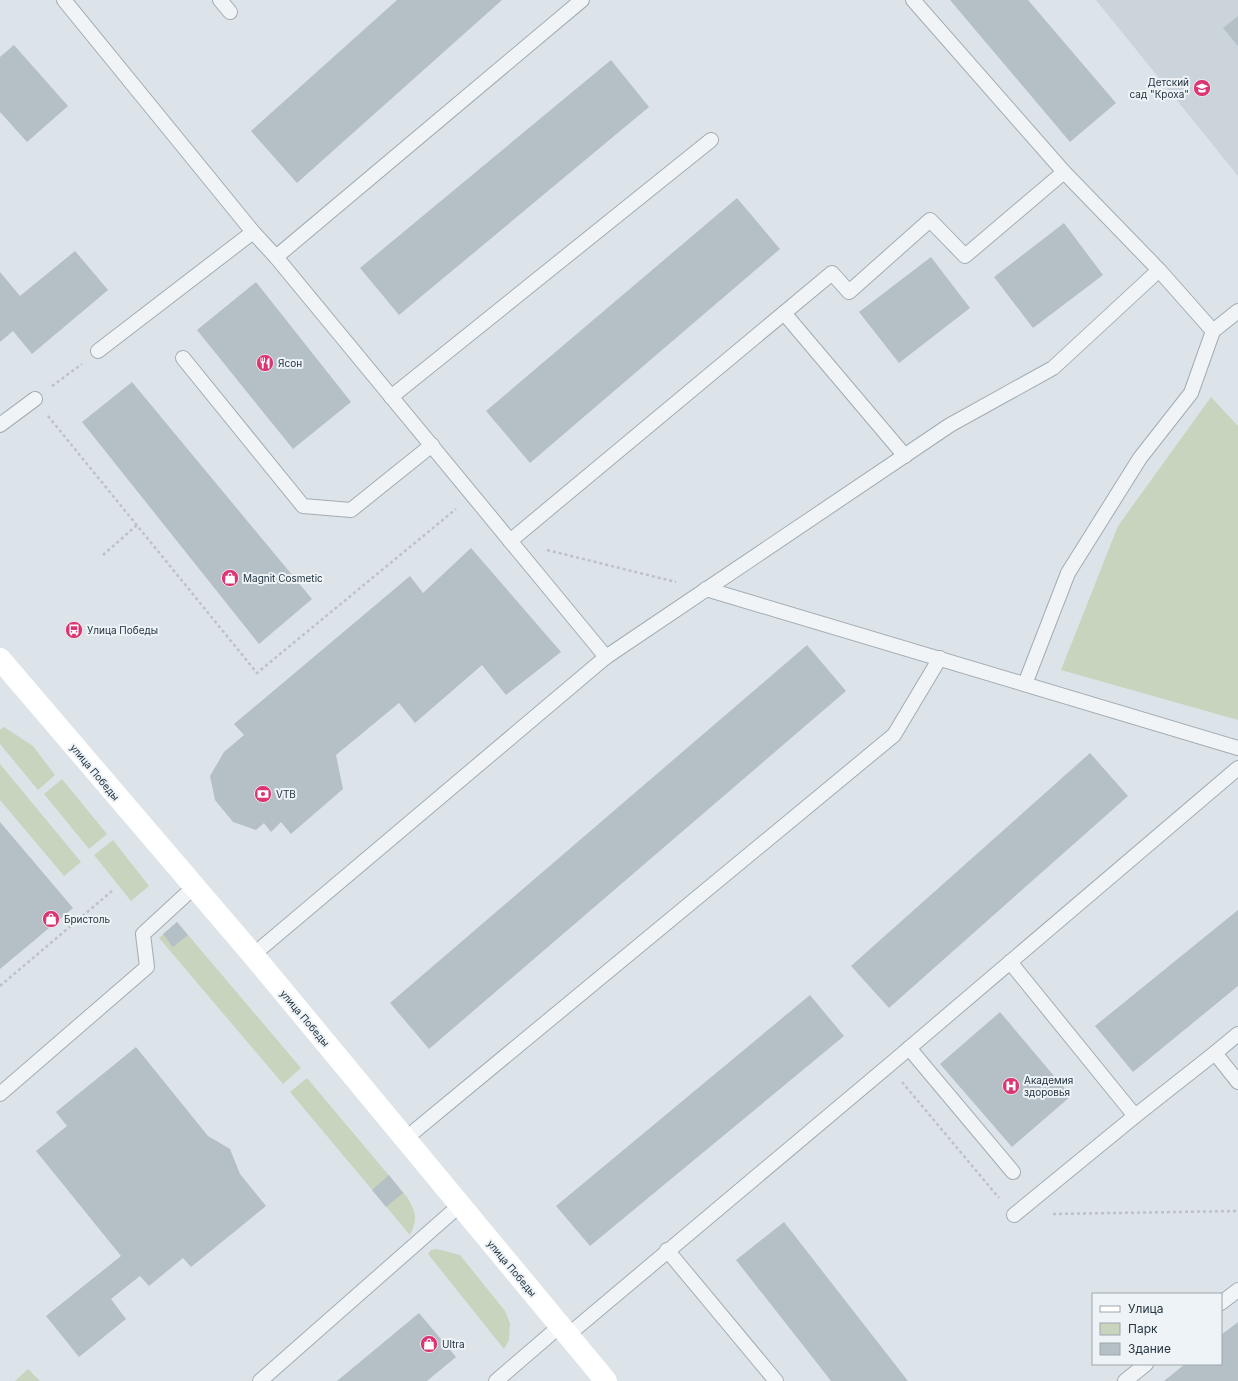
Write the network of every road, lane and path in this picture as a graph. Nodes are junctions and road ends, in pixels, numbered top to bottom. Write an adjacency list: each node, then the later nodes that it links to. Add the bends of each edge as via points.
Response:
1 (64, 0): 8 (lane)
2 (220, 0): 5 (lane)
3 (582, 0): 9 (lane)
4 (914, 0): 7 (lane)
5 (230, 12)
6 (711, 140): 18 (lane)
7 (1064, 172): 10 (lane); 12 (lane, via 965,256 930,220 848,292 832,273)
8 (253, 232): 9 (lane); 14 (lane)
9 (276, 257): 18 (lane)
10 (1159, 270): 13 (lane); 22 (lane, via 1053,368 950,425)
11 (1238, 311): 13 (lane)
12 (784, 313): 22 (lane); 25 (lane)
13 (1213, 331): 31 (lane, via 1191,393 1140,458 1068,573)
14 (98, 351)
15 (183, 358): 21 (lane, via 303,506 351,510)
16 (74, 369): 17 (path)
17 (56, 384)
18 (391, 397): 21 (lane)
19 (35, 399): 20 (lane); 24 (path)
20 (0, 425)
21 (432, 445): 23 (lane)
22 (905, 456): 27 (lane)
23 (472, 495): 24 (path, via 257,673); 25 (lane)
24 (137, 525): 26 (path)
25 (510, 541): 27 (path); 28 (lane)
26 (103, 555)
27 (706, 589): 28 (lane); 29 (lane)
28 (606, 657): 36 (lane)
29 (940, 658): 31 (lane); 45 (lane, via 894,735)
30 (0, 659): 34 (main road, улица Победы)
31 (1025, 684): 32 (lane)
32 (1238, 748)
33 (1238, 768): 37 (lane)
34 (194, 888): 36 (main road, улица Победы); 43 (lane, via 144,934 147,967)
35 (112, 891): 38 (path)
36 (253, 955): 45 (main road, улица Победы)
37 (1010, 962): 40 (lane); 44 (lane)
38 (0, 986)
39 (1238, 1034): 41 (lane)
40 (910, 1048): 46 (lane); 49 (lane)
41 (1215, 1053): 42 (lane); 44 (lane)
42 (1238, 1082)
43 (0, 1094)
44 (1135, 1116): 48 (lane)
45 (405, 1139): 47 (main road, улица Победы)
46 (1014, 1172)
47 (460, 1206): 52 (main road, улица Победы); 54 (lane)
48 (1014, 1215)
49 (667, 1250): 52 (lane); 57 (lane)
50 (1238, 1290): 51 (lane)
51 (1222, 1302)
52 (564, 1330): 55 (lane); 56 (main road, улица Победы)
53 (1145, 1365): 58 (lane)
54 (260, 1381)
55 (496, 1381)
56 (606, 1381)
57 (776, 1381)
58 (1125, 1381)

